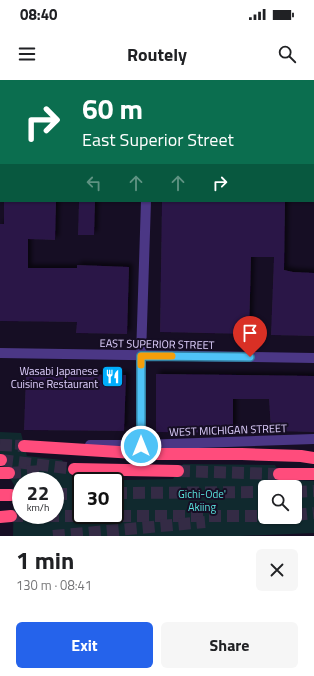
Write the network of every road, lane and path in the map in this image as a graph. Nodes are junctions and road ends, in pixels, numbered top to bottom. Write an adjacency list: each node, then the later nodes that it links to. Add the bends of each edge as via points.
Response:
1 (146, 202): 3 (street)
2 (0, 353): 3 (street, EAST SUPERIOR STREET)
3 (141, 356): 4 (street, EAST SUPERIOR STREET); 7 (street)
4 (314, 358)
5 (314, 439): 7 (street, WEST MICHIGAN STREET)
6 (24, 445): 7 (street, WEST MICHIGAN STREET); 8 (highway, via 150,454 242,454)
7 (141, 446)
8 (314, 458)
9 (74, 469): 10 (highway)
10 (178, 471)
11 (279, 474): 12 (highway)
12 (314, 474)

